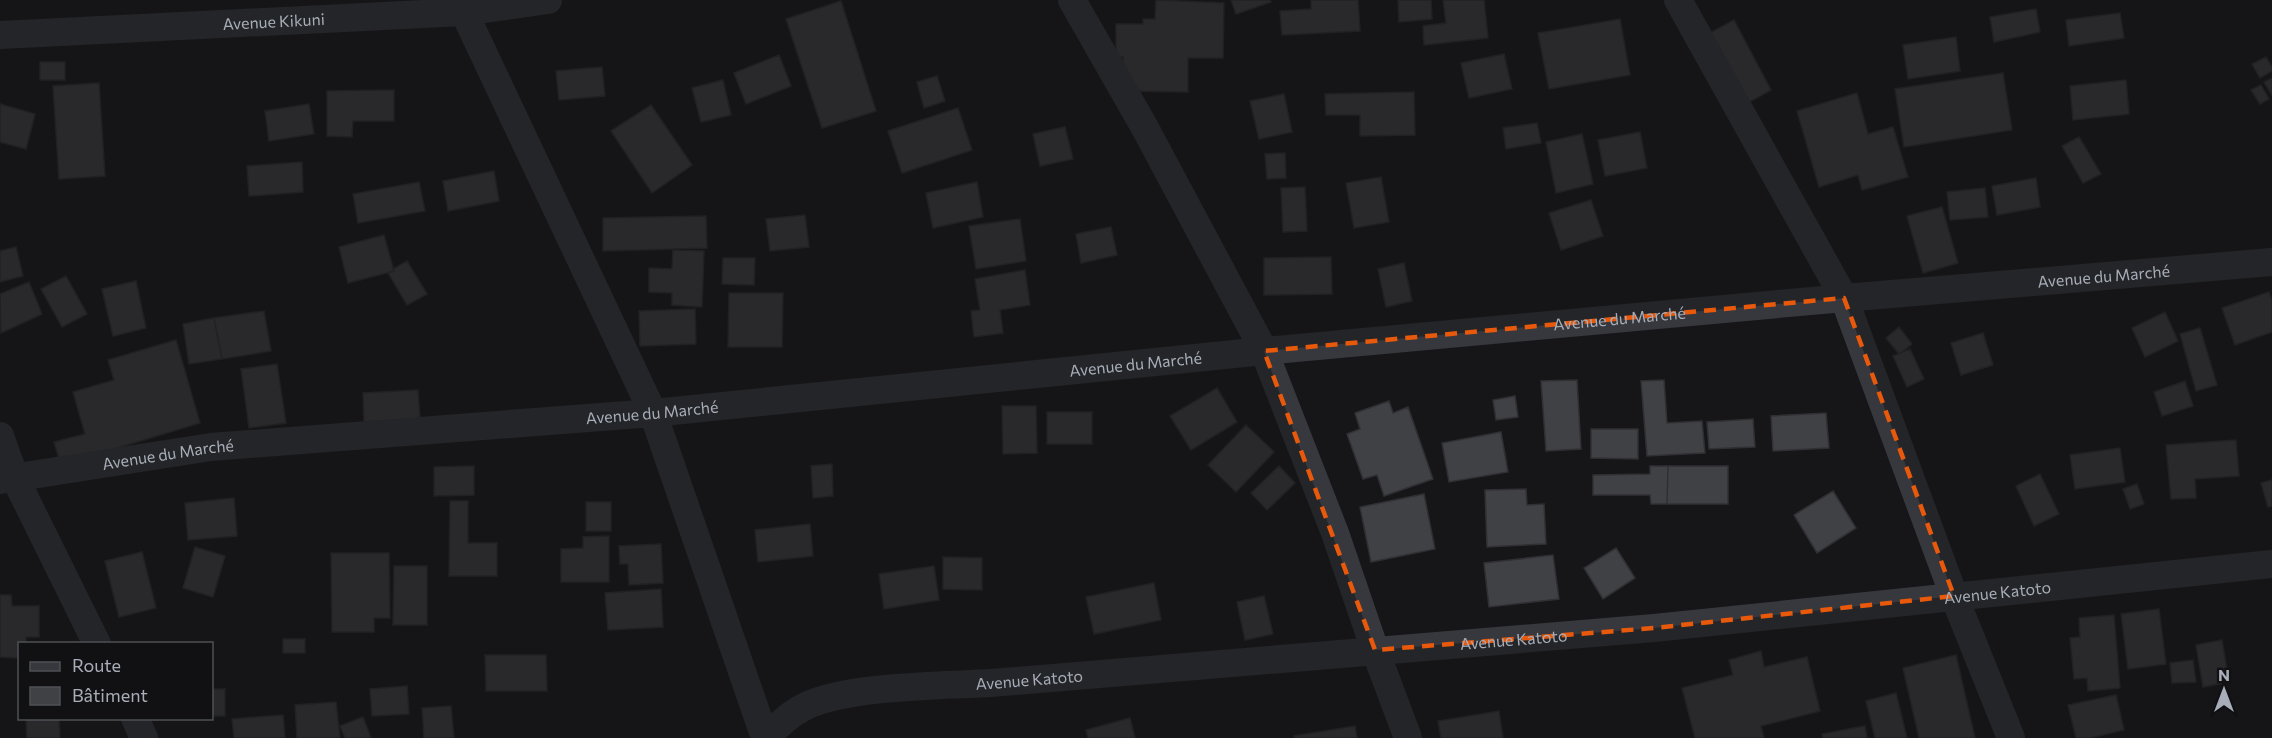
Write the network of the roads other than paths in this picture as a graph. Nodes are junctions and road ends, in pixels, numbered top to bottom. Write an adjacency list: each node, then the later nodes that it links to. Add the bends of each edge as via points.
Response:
1 (548, 0): 4 (street, Avenue Kikuni)
2 (1072, 0): 8 (street)
3 (1678, 0): 7 (street)
4 (460, 6): 5 (street, Avenue Kikuni); 9 (street)
5 (0, 34)
6 (2272, 262): 7 (street, Avenue du Marché)
7 (1844, 298): 8 (street, Avenue du Marché); 13 (street)
8 (1264, 351): 9 (street, Avenue du Marché); 15 (street, via 1335,533)
9 (653, 413): 11 (street, Avenue du Marché, via 211,447); 18 (street)
10 (0, 436): 11 (street)
11 (7, 479): 14 (street)
12 (2272, 564): 13 (street, Avenue Katoto)
13 (1954, 596): 15 (street, Avenue Katoto, via 1654,628); 20 (street)
14 (96, 642)
15 (1375, 650): 18 (street, Avenue Katoto, via 884,689 825,699 798,710); 19 (street)
16 (136, 720): 17 (street)
17 (144, 738)
18 (765, 738)
19 (1408, 738)
20 (2011, 738)

